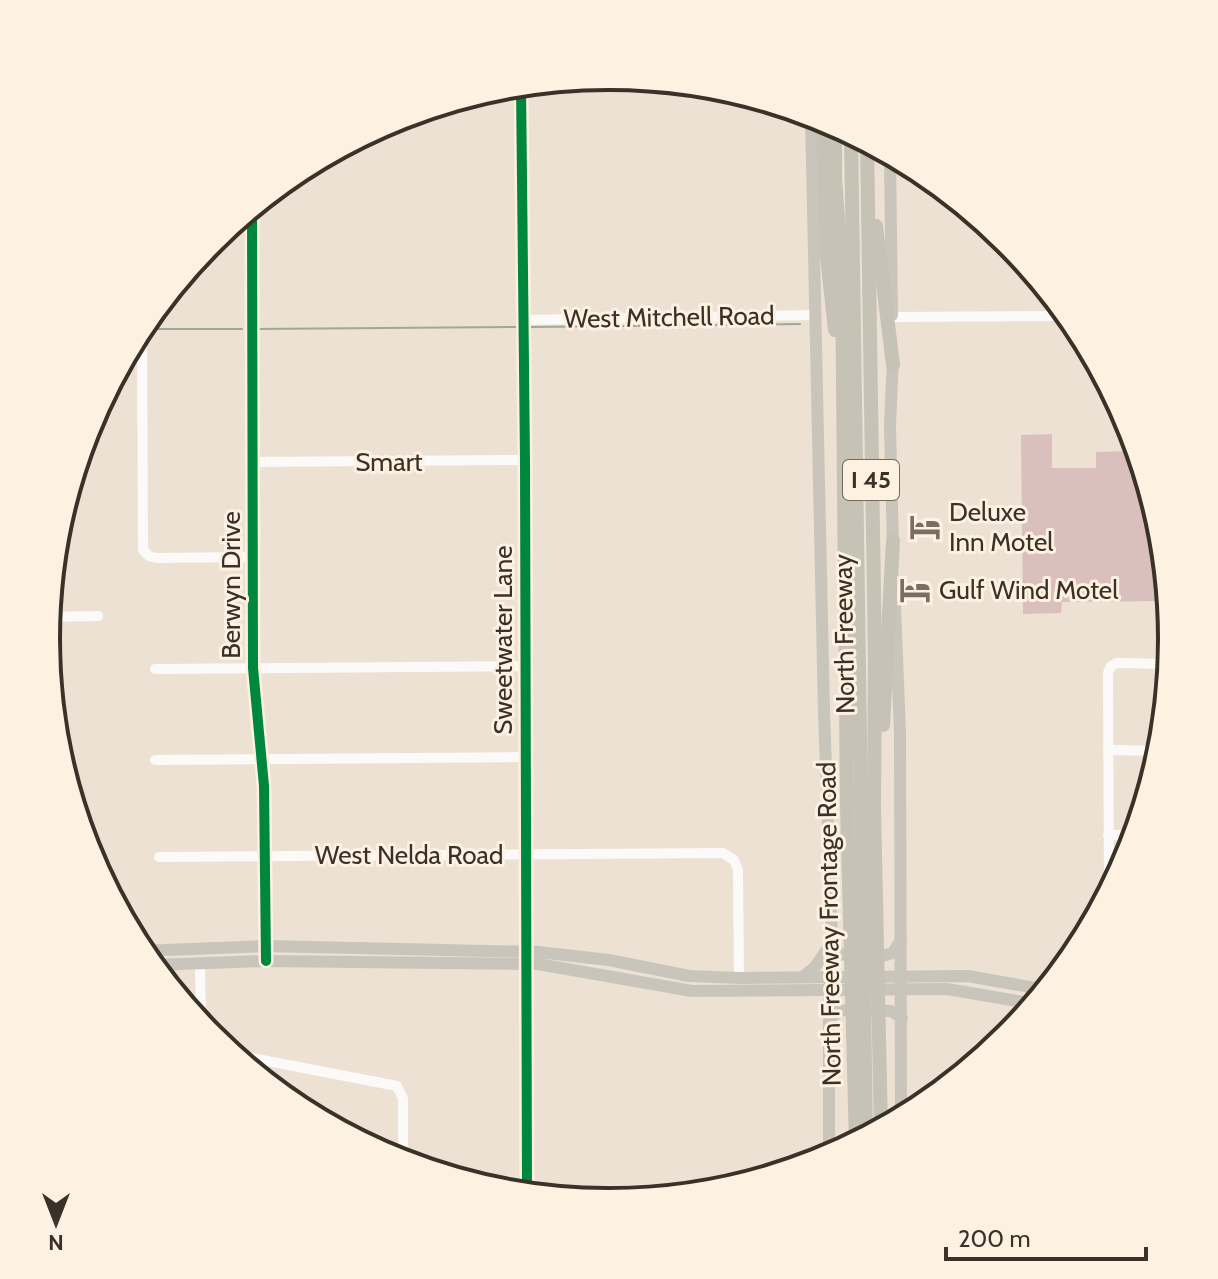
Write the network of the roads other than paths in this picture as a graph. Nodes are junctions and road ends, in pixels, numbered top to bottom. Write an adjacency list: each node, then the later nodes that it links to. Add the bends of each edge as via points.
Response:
1 (521, 98): 13 (street, Sweetwater Lane)
2 (811, 129): 10 (main road, North Freeway Frontage Road)
3 (823, 134): 15 (highway, via 827,256)
4 (835, 139): 15 (highway, North Freeway / I 45)
5 (851, 147): 41 (highway, North Freeway)
6 (867, 155): 32 (highway, North Freeway / I 45)
7 (868, 156): 16 (highway)
8 (890, 168): 12 (main road)
9 (252, 223): 18 (street, Berwyn Drive)
10 (814, 315): 13 (street, West Mitchell Road); 40 (main road, North Freeway Frontage Road)
11 (1053, 316): 12 (street)
12 (892, 317): 16 (main road)
13 (523, 320): 17 (street, Sweetwater Lane)
14 (142, 352): 20 (street, via 143,550 156,558)
15 (843, 365): 41 (highway, North Freeway / I 45)
16 (893, 365): 19 (main road)
17 (525, 460): 18 (street, Smart); 24 (street, Sweetwater Lane)
18 (253, 462): 20 (street, Berwyn Drive)
19 (893, 541): 32 (highway); 39 (main road)
20 (251, 557): 25 (street, Berwyn Drive)
21 (98, 616): 22 (street)
22 (61, 617)
23 (1157, 664): 27 (street, via 1111,666)
24 (526, 666): 25 (street); 29 (street, Sweetwater Lane)
25 (253, 668): 26 (street); 30 (street, Berwyn Drive)
26 (155, 669)
27 (1108, 750): 28 (street); 33 (street)
28 (1146, 751)
29 (526, 757): 30 (street); 35 (street, Sweetwater Lane)
30 (263, 759): 31 (street); 36 (street, Berwyn Drive)
31 (155, 760)
32 (874, 809): 41 (highway, North Freeway / I 45)
33 (1108, 835): 34 (street); 38 (street)
34 (1122, 835)
35 (525, 855): 36 (street, West Nelda Road); 44 (street, Sweetwater Lane); 52 (street, West Nelda Road, via 716,852 734,860)
36 (265, 856): 37 (street, West Nelda Road); 42 (street, Berwyn Drive)
37 (159, 857)
38 (1109, 866)
39 (901, 940): 40 (main road, via 893,953 872,959 840,954); 49 (main road, via 911,965); 51 (main road)
40 (832, 942): 48 (main road, North Freeway Frontage Road); 50 (main road, via 815,967)
41 (863, 942): 63 (highway, North Freeway / I 45)
42 (266, 946): 43 (main road); 44 (main road); 45 (street, Berwyn Drive)
43 (157, 950)
44 (526, 958): 45 (main road); 52 (main road, via 609,960 689,976); 55 (main road, via 692,991); 71 (street, Sweetwater Lane)
45 (266, 961): 46 (main road)
46 (200, 963): 47 (main road); 60 (street)
47 (166, 964)
48 (831, 975): 50 (main road); 51 (main road); 56 (main road, North Freeway Frontage Road)
49 (944, 975): 51 (main road); 53 (main road)
50 (800, 976): 52 (main road); 55 (main road)
51 (901, 976): 57 (main road)
52 (739, 978)
53 (1004, 981): 54 (main road); 58 (main road)
54 (1034, 987)
55 (796, 991): 56 (main road)
56 (830, 992): 57 (main road); 62 (main road, North Freeway Frontage Road)
57 (901, 992): 58 (main road, via 947,989); 61 (main road)
58 (1002, 997): 59 (main road)
59 (1022, 1001)
60 (201, 1006)
61 (902, 1018): 62 (main road, via 891,1011 840,1010); 65 (main road)
62 (829, 1020): 69 (main road, North Freeway Frontage Road)
63 (865, 1023): 66 (highway, North Freeway / I 45); 67 (highway, North Freeway / I 45); 68 (highway, North Freeway / I 45)
64 (255, 1059): 70 (street, via 397,1086 403,1099)
65 (901, 1104)
66 (879, 1117)
67 (866, 1124)
68 (857, 1129)
69 (829, 1142)
70 (403, 1148)
71 (527, 1182)

